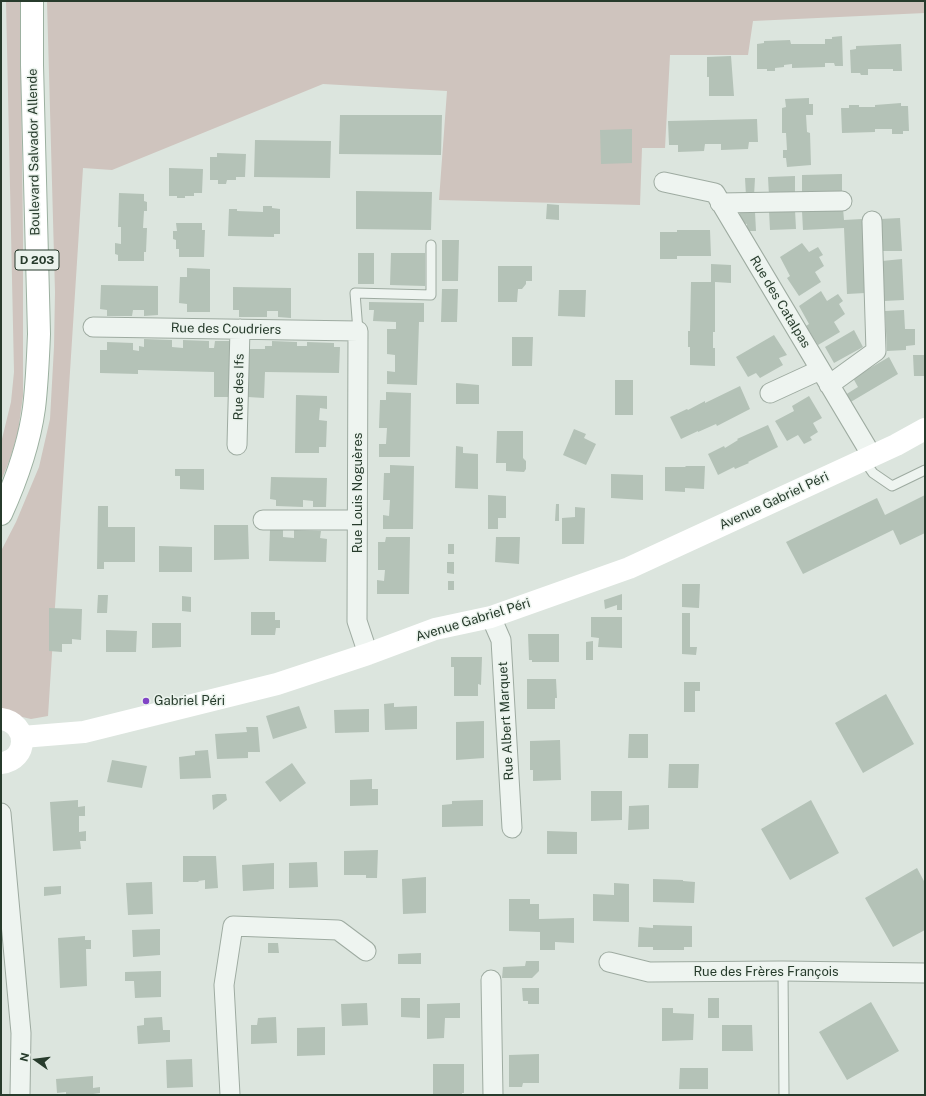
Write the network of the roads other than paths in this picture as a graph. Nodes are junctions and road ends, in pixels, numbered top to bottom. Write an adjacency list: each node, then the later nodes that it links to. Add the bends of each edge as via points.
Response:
1 (27, 1): 3 (lane)
2 (32, 1): 3 (street, Boulevard Salvador Allende / D 203)
3 (32, 65): 18 (street, Boulevard Salvador Allende / D 203, via 38,374 29,434 11,493)
4 (664, 182): 6 (street, Rue des Catalpas, via 715,193)
5 (842, 201): 6 (street)
6 (720, 203): 12 (street, Rue des Catalpas)
7 (872, 221): 12 (street, via 876,351)
8 (431, 245): 11 (lane, via 431,295 355,293)
9 (93, 327): 10 (street, Rue des Coudriers)
10 (240, 329): 11 (street, Rue des Coudriers); 15 (street, Rue des Ifs)
11 (358, 331): 20 (street, Rue Louis Noguères)
12 (825, 378): 13 (street); 16 (street, Rue des Catalpas)
13 (770, 393)
14 (925, 429): 16 (street, Avenue Gabriel Péri)
15 (238, 445)
16 (867, 458): 17 (lane, via 873,473 892,486); 21 (street, Avenue Gabriel Péri, via 629,568)
17 (925, 470)
18 (1, 514)
19 (263, 520): 20 (street)
20 (358, 520): 22 (street, Rue Louis Noguères, via 357,621)
21 (491, 617): 22 (street, Avenue Gabriel Péri, via 435,629); 27 (street, Rue Albert Marquet, via 501,640)
22 (368, 654): 24 (street, Avenue Gabriel Péri, via 277,684 84,732)
23 (1, 719): 24 (street, via 15,724)
24 (22, 737): 25 (street, via 20,751 16,757)
25 (2, 765)
26 (1, 813): 33 (street, via 21,1033)
27 (512, 828)
28 (366, 951): 34 (street, via 338,930 233,926 224,984)
29 (609, 962): 30 (street, Rue des Frères François, via 649,972)
30 (783, 971): 31 (street, Rue des Frères François); 36 (lane)
31 (925, 973)
32 (491, 980): 35 (street)
33 (20, 1095)
34 (230, 1095)
35 (493, 1095)
36 (784, 1095)

